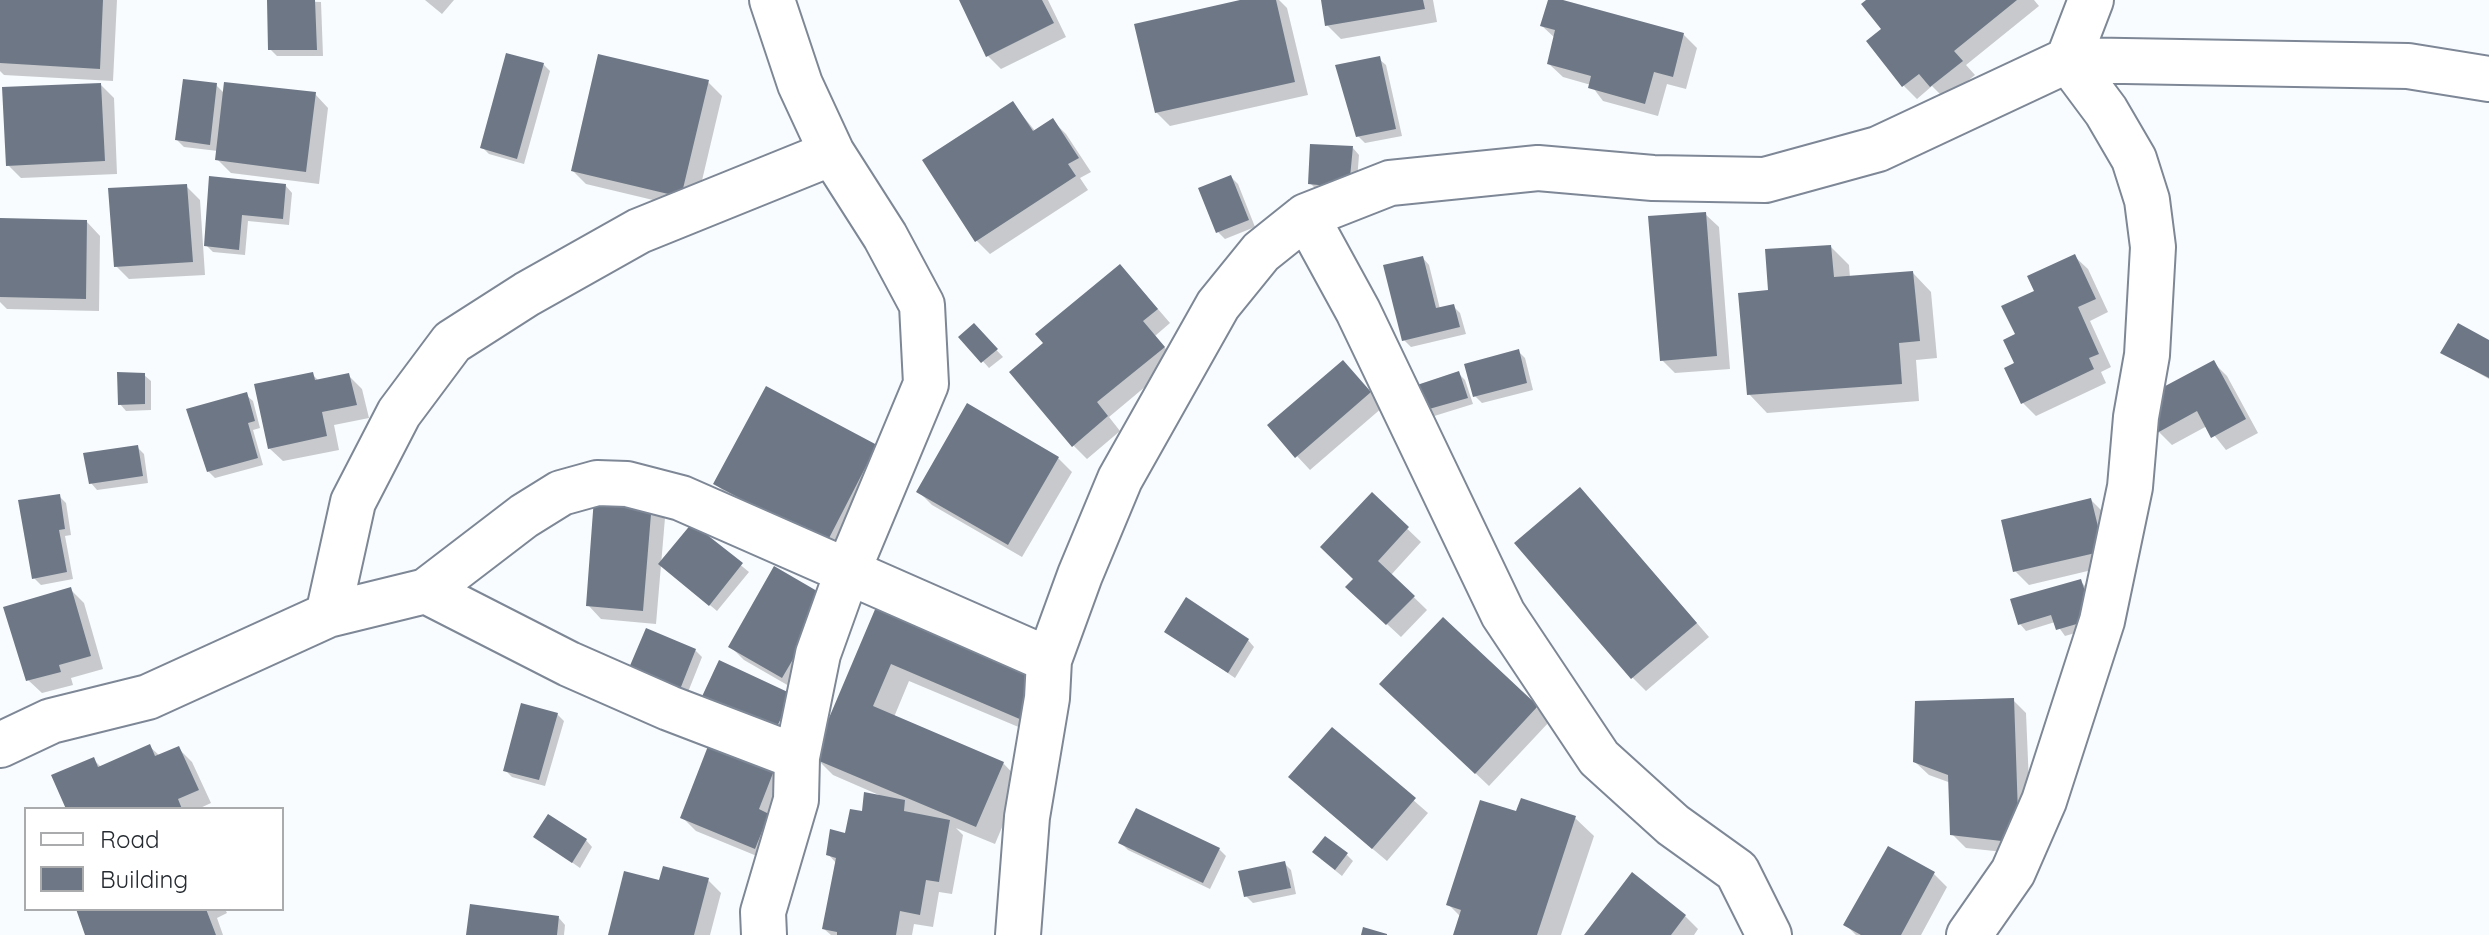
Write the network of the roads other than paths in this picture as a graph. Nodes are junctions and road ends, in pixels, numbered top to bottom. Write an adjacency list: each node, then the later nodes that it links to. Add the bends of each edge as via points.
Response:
1 (772, 0): 5 (street, via 800,84)
2 (2091, 0): 3 (street)
3 (2068, 60): 4 (street, via 2408,66); 6 (street, via 1878,149 1765,180 1538,168 1390,183); 16 (street, via 2134,159 2147,200 2153,247 2147,355 2130,487 2102,621 2044,801 2013,872)
4 (2489, 79)
5 (832, 153): 7 (street, via 922,305 926,384); 9 (street, via 639,231 452,342 399,413 353,502)
6 (1306, 216): 10 (street, via 1261,252 1218,305 1120,479); 15 (street, via 1358,311 1503,614 1599,758 1673,825 1737,871)
7 (847, 573): 8 (street, via 681,498 627,484 597,483 561,493 524,516); 10 (street); 12 (street, via 818,654)
8 (426, 591): 9 (street); 12 (street, via 569,664)
9 (328, 615): 11 (street, via 148,697 51,721)
10 (1049, 660): 14 (street, via 1027,817)
11 (0, 745)
12 (797, 757): 13 (street, via 796,800 763,912)
13 (764, 935)
14 (1018, 935)
15 (1769, 935)
16 (1969, 935)

